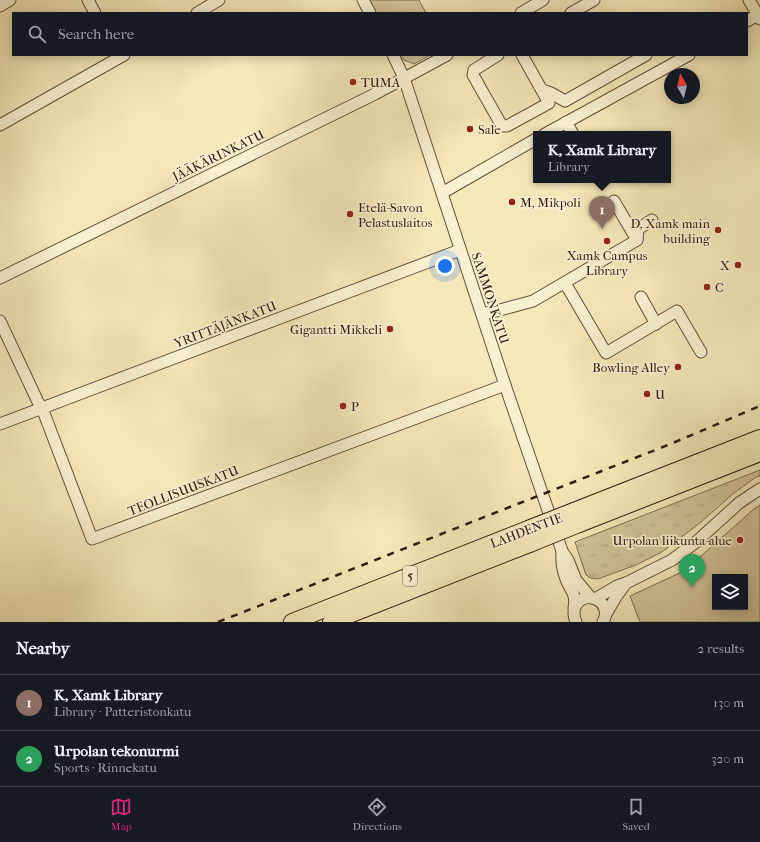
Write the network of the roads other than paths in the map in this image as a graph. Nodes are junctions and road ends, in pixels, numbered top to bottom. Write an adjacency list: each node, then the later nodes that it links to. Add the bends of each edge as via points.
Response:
1 (10, 0): 8 (street)
2 (88, 0): 9 (street)
3 (219, 0): 10 (street)
4 (363, 0): 11 (street)
5 (543, 0): 12 (street)
6 (594, 0): 13 (street)
7 (749, 0): 14 (street)
8 (0, 6)
9 (94, 12)
10 (199, 12)
11 (369, 12)
12 (523, 12)
13 (573, 12)
14 (759, 17): 15 (street)
15 (748, 21)
16 (121, 56): 26 (street)
17 (393, 56): 23 (street, SAMMONKATU)
18 (445, 56): 23 (street, JÄÄKÄRINKATU)
19 (496, 56): 24 (street, via 474,70 473,75 502,126 507,126 549,103)
20 (523, 56): 24 (street)
21 (644, 56): 24 (street, via 565,101)
22 (687, 56): 25 (street)
23 (404, 78): 30 (street, SAMMONKATU); 35 (street, JÄÄKÄRINKATU)
24 (542, 90)
25 (566, 122): 27 (street); 28 (street)
26 (0, 125)
27 (550, 131)
28 (571, 131)
29 (533, 141): 30 (street)
30 (442, 193): 34 (street, SAMMONKATU)
31 (614, 201): 33 (street)
32 (648, 222): 33 (street, via 638,228)
33 (637, 240): 36 (street)
34 (460, 250): 38 (street, SAMMONKATU); 43 (street, YRITTÄJÄNKATU)
35 (0, 278)
36 (565, 283): 38 (street, via 533,301); 40 (street, via 606,353)
37 (641, 297): 40 (street)
38 (482, 314): 42 (street, SAMMONKATU)
39 (0, 321): 43 (street, TEOLLISUUSKATU)
40 (656, 324): 41 (street, via 678,311)
41 (701, 352)
42 (505, 385): 43 (street, TEOLLISUUSKATU, via 92,539); 50 (street, SAMMONKATU)
43 (42, 408): 44 (street, YRITTÄJÄNKATU)
44 (0, 424)
45 (760, 438): 48 (highway, LAHDENTIE / 5)
46 (760, 453): 48 (highway, LAHDENTIE / 5)
47 (760, 489): 51 (street, via 739,503 672,560)
48 (577, 518): 49 (highway, LAHDENTIE / 5, bridge)
49 (530, 536): 55 (highway, LAHDENTIE / 5); 56 (highway, LAHDENTIE / 5)
50 (562, 551): 52 (street, SAMMONKATU, via 576,580); 53 (street, SAMMONKATU, via 561,563 566,580 575,596)
51 (626, 582): 52 (street); 54 (street)
52 (593, 598): 53 (street, via 579,601); 54 (street, SAMMONKATU, via 603,605)
53 (574, 608): 57 (street, SAMMONKATU)
54 (604, 618)
55 (292, 622)
56 (331, 622)
57 (576, 622)

